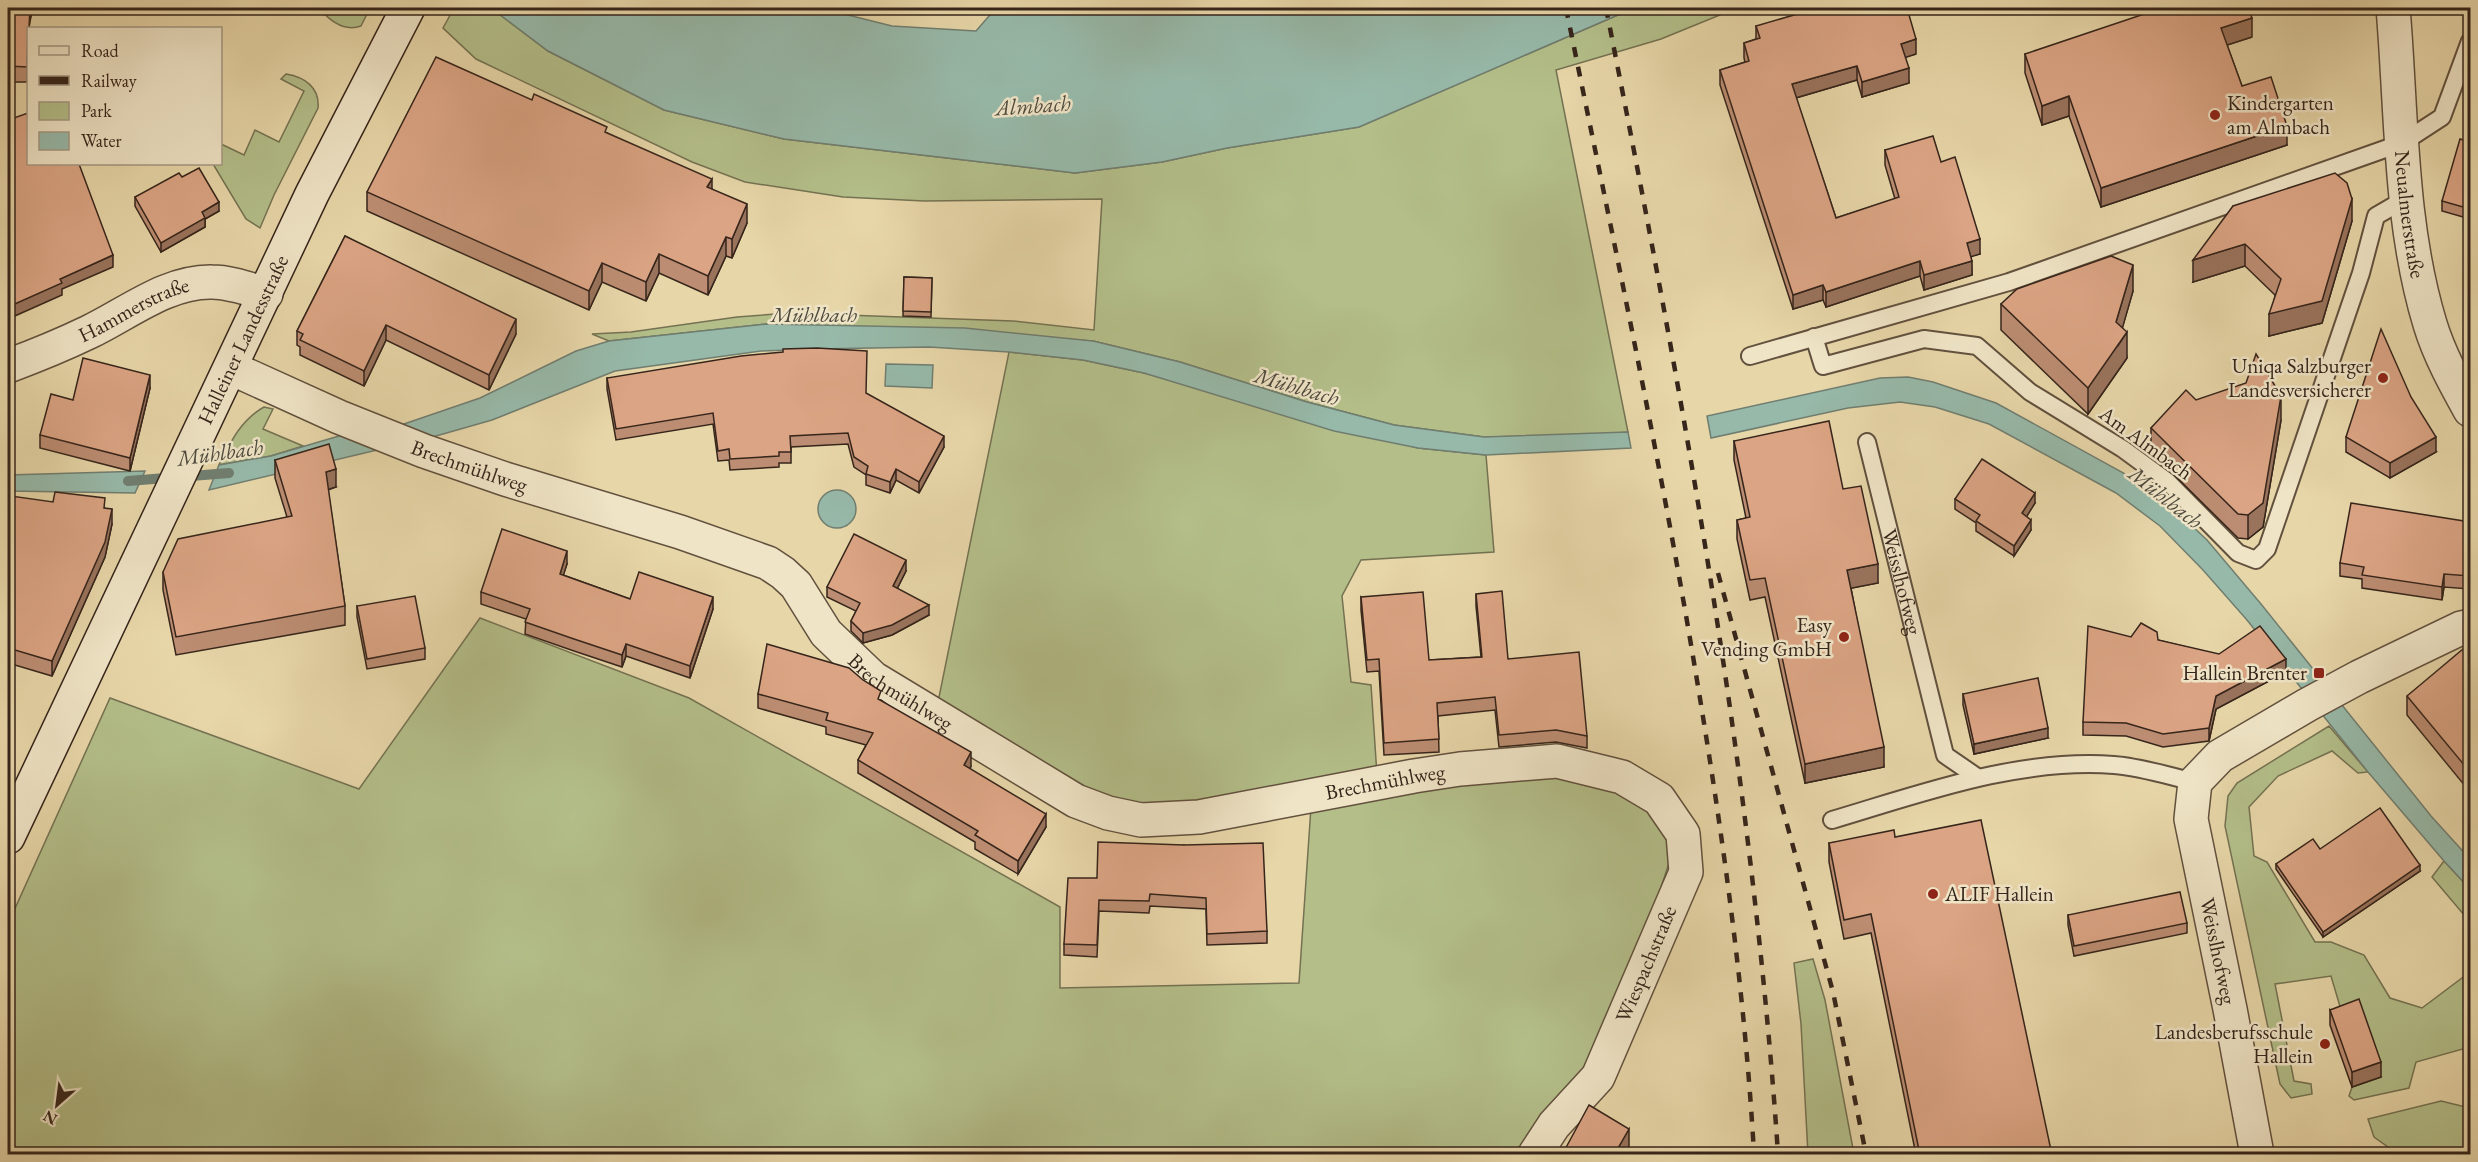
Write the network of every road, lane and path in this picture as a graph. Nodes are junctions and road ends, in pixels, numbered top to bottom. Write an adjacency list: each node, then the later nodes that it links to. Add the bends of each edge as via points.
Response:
1 (408, 8): 6 (street, Halleiner Landesstraße, via 312,194)
2 (2393, 8): 4 (street, Neualmerstraße)
3 (2470, 41): 4 (lane, via 2442,117)
4 (2402, 143): 5 (street, Neualmerstraße); 7 (lane, via 2009,282)
5 (2407, 198): 7 (lane, Am Almbach, via 2376,216 2361,273 2267,549 2256,560 2238,553 2168,482 2123,449 2030,392 1977,346 1924,339 1823,366); 11 (street, Neualmerstraße, via 2412,243 2431,326)
6 (266, 294): 9 (street, Hammerstraße, via 212,282 187,285); 10 (street, Halleiner Landesstraße)
7 (1814, 337): 8 (lane)
8 (1750, 356)
9 (8, 366)
10 (231, 368): 14 (street, Brechmühlweg, via 419,448 768,563 796,585 826,633 873,678 1076,801 1108,813 1141,820 1199,817 1414,776 1557,760); 18 (street, Halleiner Landesstraße)
11 (2470, 410)
12 (1867, 442): 15 (lane, Weisslhofweg, via 1945,754)
13 (2470, 626): 16 (street, via 2321,697 2220,756)
14 (1622, 777): 19 (street, Wiespachstraße, via 1659,799 1683,834 1686,872 1598,1077 1554,1125)
15 (1977, 777): 16 (lane, via 2070,764 2117,765); 17 (lane)
16 (2195, 782): 20 (street, Weisslhofweg, via 2191,819)
17 (1832, 820)
18 (8, 837)
19 (1534, 1155)
20 (2257, 1155)

